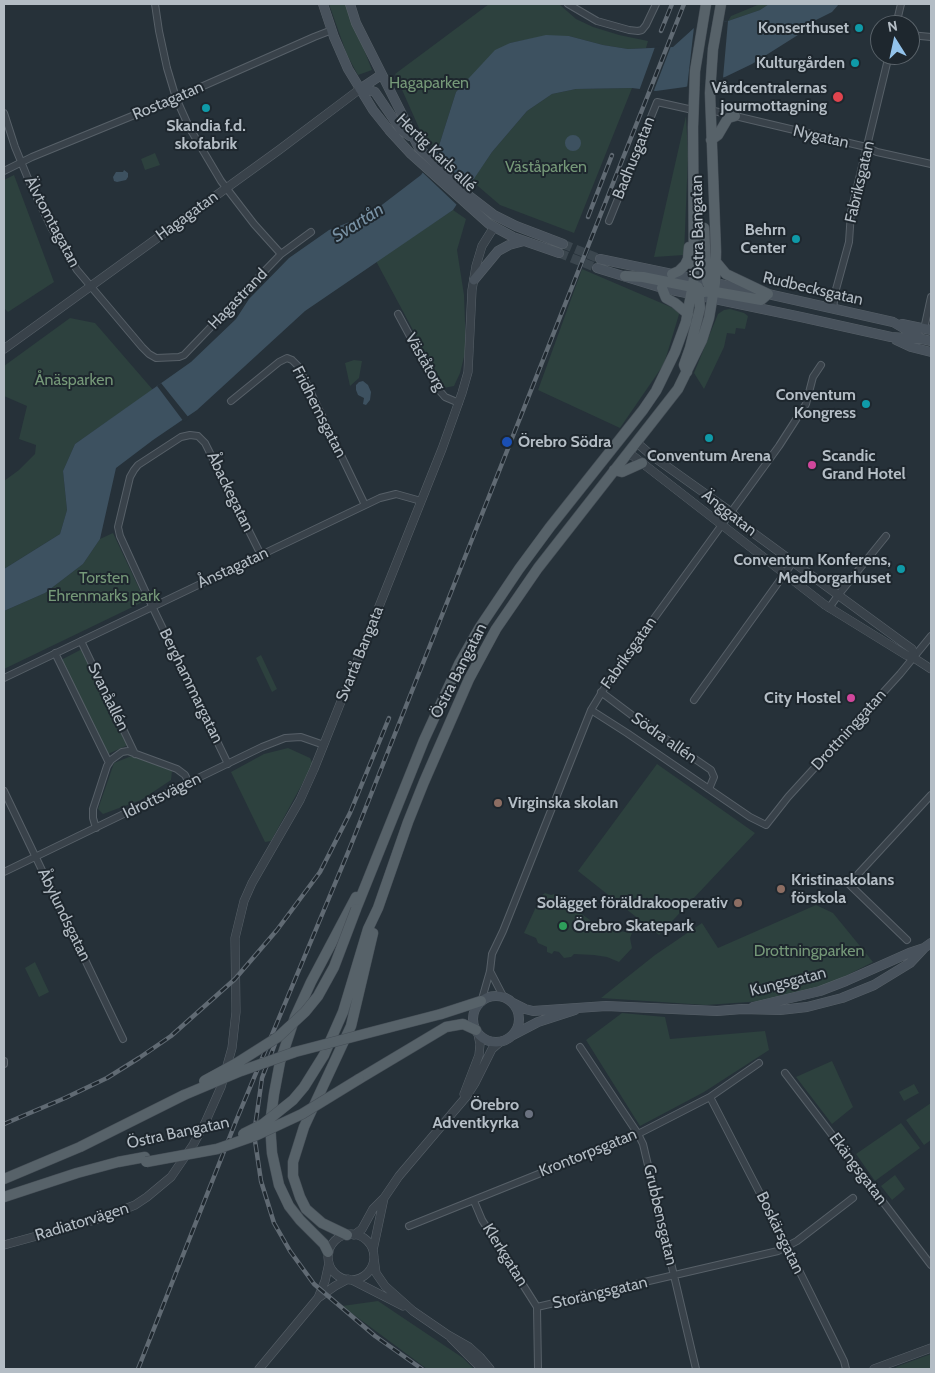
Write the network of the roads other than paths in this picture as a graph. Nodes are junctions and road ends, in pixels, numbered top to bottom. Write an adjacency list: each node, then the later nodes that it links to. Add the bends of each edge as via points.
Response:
1 (155, 4): 12 (street)
2 (323, 4): 8 (main road, Hertig Karls allé)
3 (350, 4): 10 (main road, Hertig Karls allé)
4 (568, 4): 5 (street, via 597,21 638,31 644,28)
5 (656, 4)
6 (706, 4): 13 (main road, Östra Bangatan)
7 (721, 4): 14 (main road, Östra Bangatan, via 716,23)
8 (332, 30): 11 (main road, Hertig Karls allé); 12 (street, Rostagatan)
9 (887, 65): 19 (street, Fabriksgatan)
10 (381, 75): 11 (main road); 17 (main road, Hertig Karls allé)
11 (360, 89): 17 (main road, via 375,92 401,130); 21 (main road, Hertig Karls allé, via 388,130); 24 (street, Hagagatan)
12 (176, 98): 20 (street, Rostagatan); 24 (street, via 199,146)
13 (693, 110): 14 (main road); 18 (main road, via 703,118 706,136); 27 (street, Badhusgatan, via 657,102); 28 (main road, Östra Bangatan)
14 (710, 110): 16 (street, Nygatan); 18 (main road, Östra Bangatan)
15 (4, 113): 20 (street, Älvtomtagatan)
16 (734, 116): 18 (main road, via 728,118); 19 (street, Nygatan)
17 (412, 137): 21 (main road, Hertig Karls allé)
18 (711, 140): 33 (main road, Östra Bangatan)
19 (866, 147): 22 (street, Nygatan); 42 (street, Fabriksgatan)
20 (21, 163): 23 (street, Rostagatan); 37 (street, Älvtomtagatan, via 52,229 76,270)
21 (427, 163): 25 (main road, Hertig Karls allé)
22 (931, 164)
23 (4, 171)
24 (226, 188): 32 (street); 37 (street, Hagagatan)
25 (465, 198): 26 (main road, Hertig Karls allé); 29 (main road, Hertig Karls allé)
26 (497, 216): 29 (main road); 31 (main road, Hertig Karls allé, via 561,249)
27 (609, 221)
28 (694, 224): 34 (main road, via 688,259 679,271); 39 (main road, Östra Bangatan)
29 (492, 225): 31 (main road, Hertig Karls allé); 36 (street, Svartå Bangata)
30 (311, 232): 32 (street, Hagastrand)
31 (524, 241): 36 (main road, via 498,251)
32 (281, 254): 52 (street, Hagastrand, via 184,355)
33 (716, 262): 39 (main road, Östra Bangatan); 40 (main road, via 726,274)
34 (672, 274): 35 (main road, via 598,264); 39 (main road)
35 (626, 276): 38 (main road); 39 (main road)
36 (474, 280): 55 (street, Svartå Bangata, via 468,372)
37 (90, 285): 50 (street, Hagagatan); 52 (street, Älvtomtagatan, via 149,354)
38 (662, 288): 39 (main road); 44 (main road, via 666,298)
39 (704, 289): 40 (main road, via 760,300); 44 (main road, Östra Bangatan); 46 (main road, Rudbecksgatan); 58 (main road, Östra Bangatan, via 702,340 688,372)
40 (768, 294): 42 (main road, Rudbecksgatan)
41 (931, 297): 47 (street)
42 (833, 309): 45 (main road, Rudbecksgatan); 46 (main road)
43 (398, 314): 55 (street, Väståtorg, via 439,390)
44 (688, 314): 56 (main road, Östra Bangatan, via 675,352 652,398)
45 (893, 322): 47 (main road); 49 (main road, Rudbecksgatan)
46 (830, 323): 48 (main road, Rudbecksgatan)
47 (928, 330)
48 (891, 338): 49 (main road, Rudbecksgatan); 51 (main road)
49 (927, 340)
50 (4, 348)
51 (931, 352)
52 (162, 358)
53 (822, 366): 64 (street, Fabriksgatan, via 813,377 806,404)
54 (232, 401): 63 (street, Fridhemsgatan, via 279,362 288,358 292,360)
55 (459, 403): 62 (street, Svartå Bangata)
56 (626, 432): 57 (main road, Östra Bangatan); 58 (main road)
57 (618, 442): 59 (main road); 93 (main road, Östra Bangatan, via 535,547 480,627 444,692)
58 (636, 442): 59 (main road, Östra Bangatan); 64 (street, Änggatan)
59 (628, 452): 60 (street, Änggatan); 61 (main road, Östra Bangatan)
60 (642, 463): 61 (main road, via 622,472); 65 (street, Änggatan)
61 (614, 470): 96 (main road, Östra Bangatan, via 538,568 496,629 457,705 424,782)
62 (421, 501): 63 (street, Ånstagatan, via 396,494); 83 (street, Svartå Bangata)
63 (365, 505): 68 (street, Ånstagatan)
64 (732, 512): 65 (street, Fabriksgatan); 69 (street, Änggatan, via 748,529)
65 (723, 525): 70 (street, Änggatan); 80 (street, Fabriksgatan)
66 (118, 526): 68 (street, Åbackegatan, via 130,477 138,465 181,437 198,436 205,443); 72 (street, Berghammargatan, via 122,543)
67 (886, 536): 71 (street)
68 (260, 555): 72 (street, Ånstagatan)
69 (793, 562): 70 (street); 71 (street, Änggatan)
70 (784, 575): 73 (street, Änggatan); 81 (street)
71 (839, 594): 73 (street); 77 (street, Änggatan, via 912,649)
72 (152, 606): 75 (street, Ånstagatan); 86 (street, Berghammargatan)
73 (830, 608): 77 (street, Änggatan)
74 (931, 636): 77 (street, Drottninggatan)
75 (81, 640): 76 (street, Ånstagatan); 84 (street, Svanåallén)
76 (55, 653): 79 (street, Ånstagatan); 85 (street, Svanåallén)
77 (914, 658): 78 (street, Änggatan); 91 (street, Drottninggatan)
78 (931, 669)
79 (4, 678)
80 (602, 692): 82 (street, Fabriksgatan); 88 (street, Södra allén, via 711,770 714,777)
81 (694, 700)
82 (590, 710): 88 (street, Södra allén); 99 (street, Fabriksgatan, via 492,954)
83 (324, 745): 86 (street, Idrottsvägen, via 301,737 284,738); 110 (street, Svartå Bangata, via 300,800 244,901 235,938 236,1012)
84 (135, 754): 85 (street, Svanåallén, via 122,752); 87 (street, via 177,769)
85 (109, 763): 92 (street, via 93,809)
86 (228, 764): 87 (street, Idrottsvägen)
87 (189, 783): 92 (street, Idrottsvägen)
88 (709, 789): 91 (street, Södra allén)
89 (4, 791): 94 (street, Åbylundsgatan)
90 (931, 795): 97 (street, via 849,884)
91 (766, 825)
92 (96, 828): 94 (street, Idrottsvägen)
93 (379, 854): 114 (main road, Östra Bangatan, bridge, via 334,967 318,996 293,1026); 128 (main road, via 299,1006 280,1062 272,1109 270,1135 279,1185 289,1206 324,1244)
94 (35, 857): 95 (street, Idrottsvägen); 107 (street, Åbylundsgatan)
95 (4, 872)
96 (378, 908): 117 (main road, Östra Bangatan, bridge, via 368,929 343,1012 324,1055 293,1100 259,1126 233,1138); 124 (main road, via 351,1026 304,1127 293,1162 293,1176 306,1209 322,1223)
97 (907, 940)
98 (928, 946): 104 (main road, Kungsgatan, via 820,991); 104 (main road, Kungsgatan, via 917,958 874,985 842,998 789,1009)
99 (490, 971): 100 (street); 101 (street, Fabriksgatan)
100 (503, 996): 101 (main road); 102 (main road)
101 (481, 1000): 105 (main road, via 473,1013); 114 (main road, bridge, via 441,1014 295,1052)
102 (513, 1003): 103 (main road, Kungsgatan, via 533,1011); 106 (main road, via 519,1018 518,1027)
103 (590, 1006): 104 (main road, Kungsgatan); 106 (main road, Kungsgatan, via 538,1022)
104 (742, 1009)
105 (477, 1032): 108 (main road, via 486,1040); 112 (street); 117 (main road, bridge, via 463,1024 446,1027 312,1108 257,1135 217,1149)
106 (512, 1035): 108 (main road)
107 (123, 1039)
108 (500, 1042): 112 (street)
109 (580, 1047): 116 (street, Grubbensgatan)
110 (229, 1062): 125 (street, Radiatorvägen, via 216,1101 197,1138 180,1166 160,1187 121,1212)
111 (759, 1063): 115 (street, Krontorpsgatan)
112 (479, 1067): 120 (street, via 461,1102)
113 (785, 1073): 129 (street, Ekängsgatan)
114 (184, 1095): 118 (main road, via 111,1133)
115 (710, 1097): 116 (street, Krontorpsgatan); 126 (street, Boskärsgatan)
116 (638, 1134): 122 (street, Krontorpsgatan); 130 (street, Grubbensgatan)
117 (146, 1160): 119 (main road, via 119,1168 93,1169)
118 (4, 1179)
119 (4, 1197)
120 (384, 1198): 124 (street, via 373,1209 362,1230); 127 (street)
121 (853, 1198): 126 (street, Storängsgatan)
122 (474, 1201): 123 (street, Krontorpsgatan); 133 (street, Klerkgatan, via 482,1220)
123 (409, 1226)
124 (350, 1235): 127 (street, via 365,1238); 128 (street, via 331,1244)
125 (4, 1245)
126 (787, 1247): 130 (street, Storängsgatan); 142 (street, Boskärsgatan)
127 (374, 1254): 131 (street, via 368,1274); 134 (street, via 380,1280)
128 (328, 1257): 131 (street, via 332,1270); 132 (street, via 325,1281)
129 (931, 1265)
130 (674, 1276): 133 (street, Storängsgatan); 141 (street, Grubbensgatan)
131 (350, 1279): 132 (street); 134 (street)
132 (318, 1298): 137 (street)
133 (537, 1307): 140 (street)
134 (413, 1311): 135 (street)
135 (448, 1335): 138 (street); 139 (street, via 469,1347)
136 (931, 1348): 143 (street)
137 (260, 1369)
138 (482, 1369)
139 (490, 1369)
140 (538, 1369)
141 (696, 1369)
142 (846, 1369)
143 (874, 1369)

